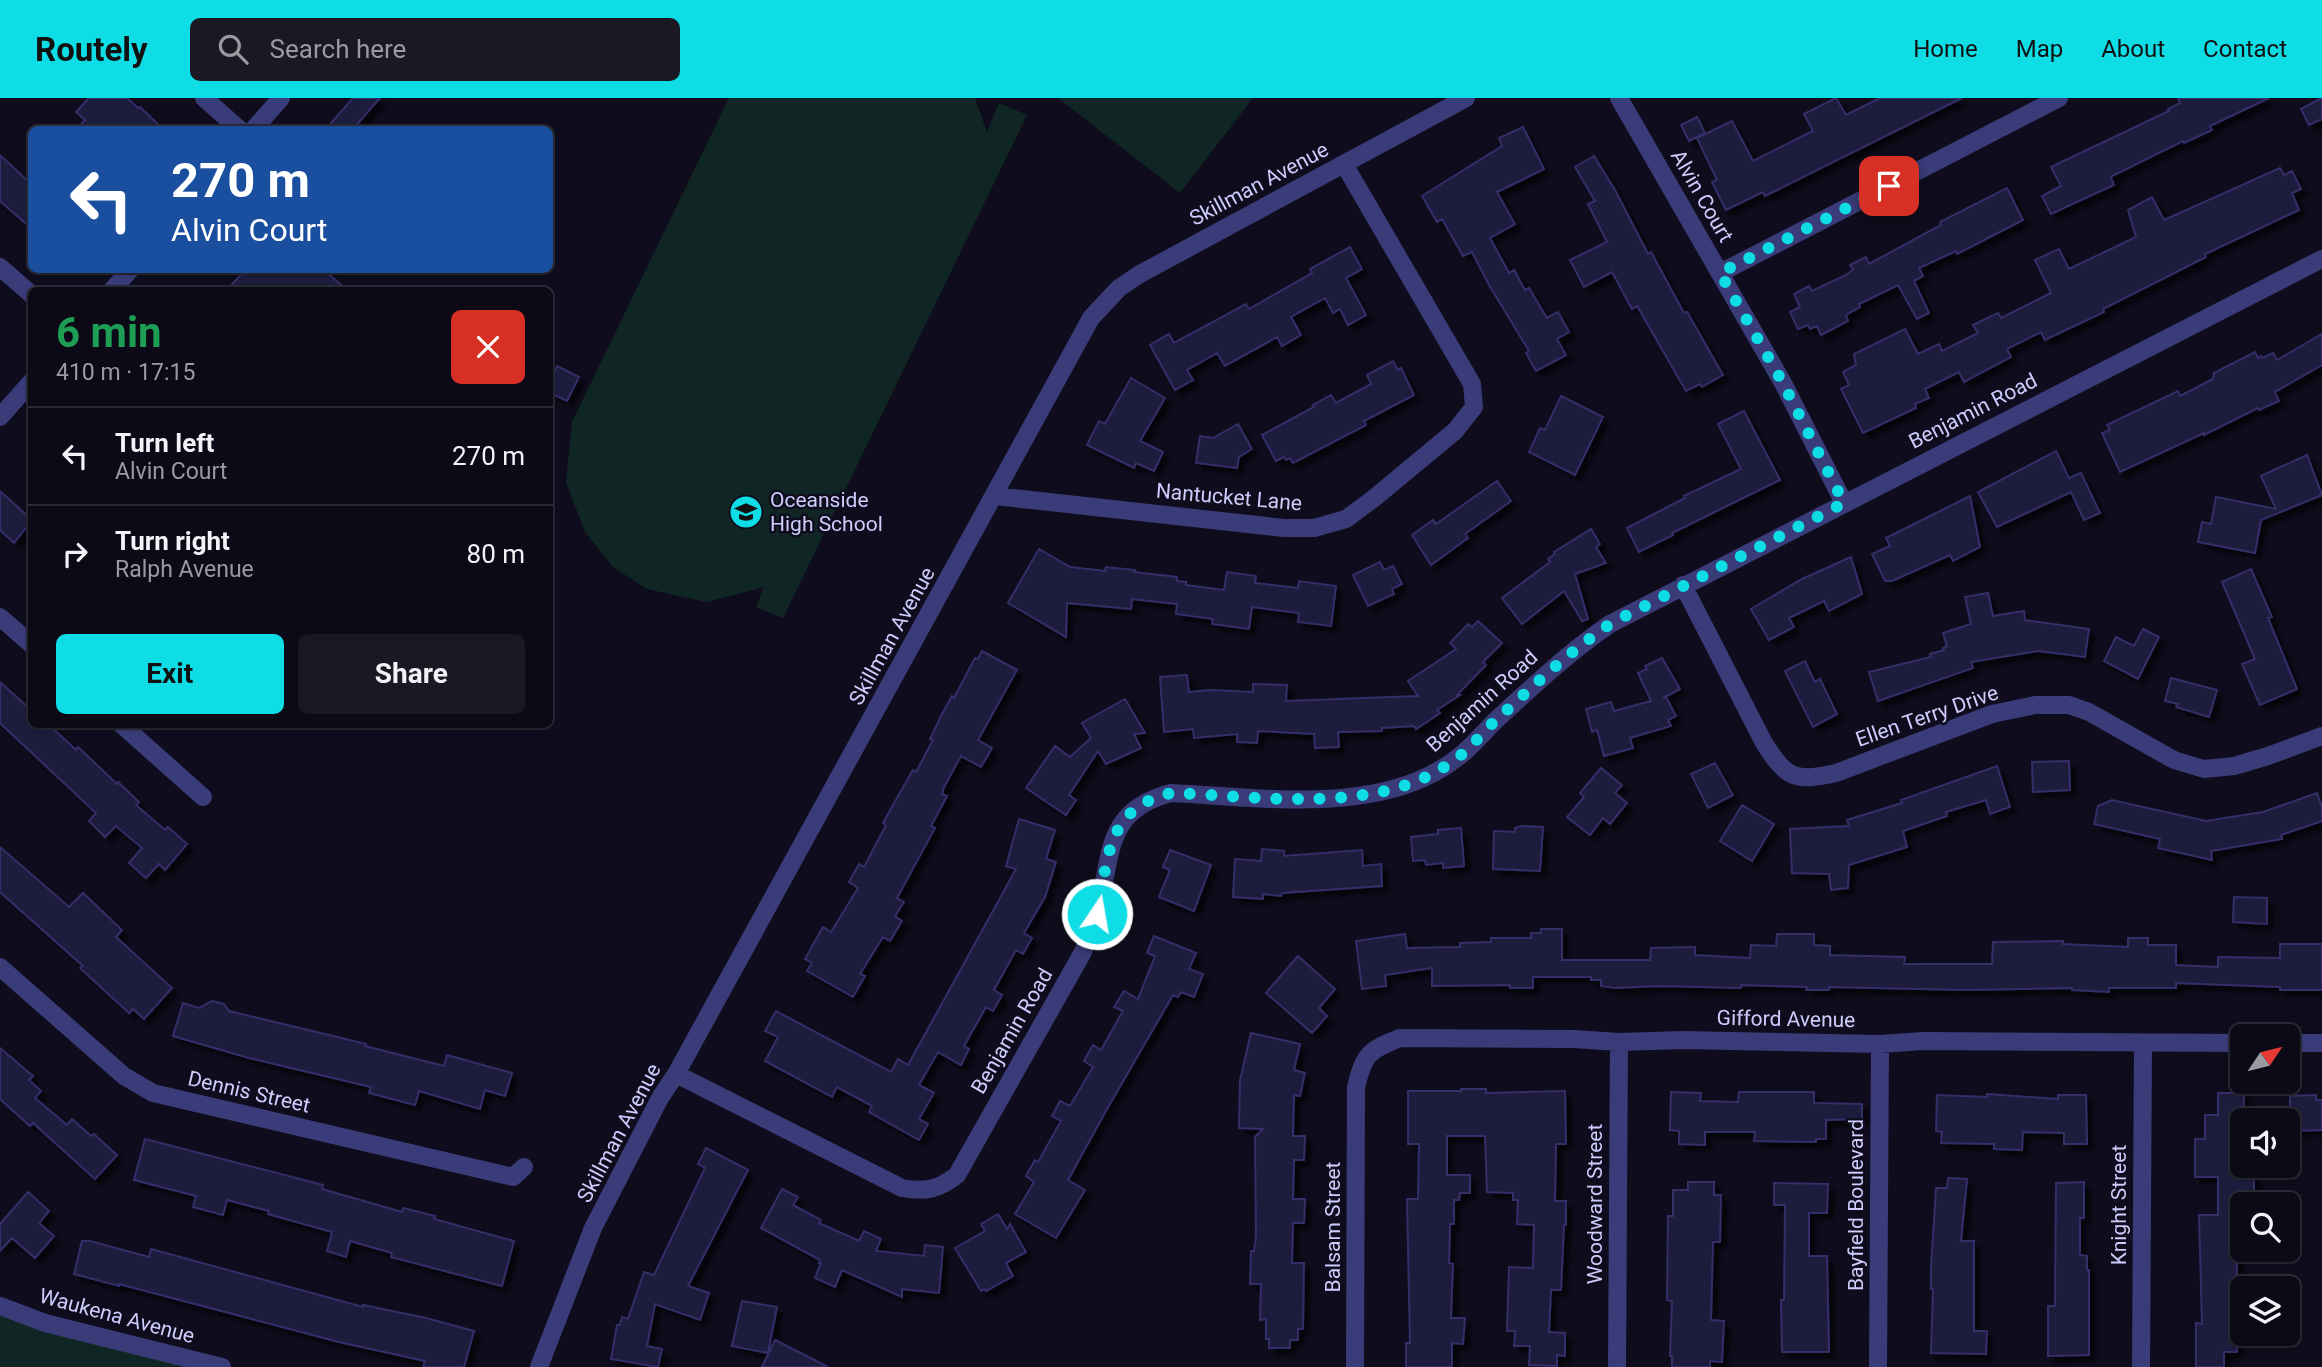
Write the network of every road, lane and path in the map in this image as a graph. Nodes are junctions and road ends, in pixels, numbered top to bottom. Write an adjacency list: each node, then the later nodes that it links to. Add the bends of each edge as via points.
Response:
1 (204, 98): 6 (street)
2 (281, 98): 7 (street)
3 (1466, 98): 8 (street, Skillman Avenue)
4 (1619, 98): 12 (street, Alvin Court)
5 (2059, 98): 12 (street)
6 (236, 126)
7 (256, 126)
8 (1344, 164): 17 (street, Skillman Avenue, via 1119,288 1091,318); 17 (street, Nantucket Lane, via 1472,384 1474,407 1455,431 1346,519 1314,528)
9 (2322, 259): 18 (street, Benjamin Road)
10 (0, 267): 14 (street)
11 (127, 273): 13 (street)
12 (1720, 273): 18 (street, Alvin Court)
13 (115, 287)
14 (28, 292)
15 (28, 386): 16 (street)
16 (0, 417)
17 (995, 496): 32 (street, Skillman Avenue)
18 (1844, 503): 19 (street, Benjamin Road)
19 (1683, 585): 23 (street, Ellen Terry Drive, via 1764,743 1778,765 1798,777 1836,773 1992,714 2035,705 2069,705 2089,712 2174,760 2204,769 2234,766); 32 (street, Benjamin Road, via 1582,643 1458,758 1394,790 1349,799 1171,793 1132,810 1114,835 1097,914 1083,952 957,1175 943,1185 920,1192 902,1188)
20 (0, 617): 21 (street)
21 (28, 642)
22 (125, 728): 24 (street)
23 (2322, 736)
24 (203, 797)
25 (0, 967): 34 (street, Dennis Street, via 124,1076 153,1093 513,1177)
26 (1619, 1042): 30 (street, Gifford Avenue); 33 (street, Gifford Avenue, via 1400,1038 1376,1047 1361,1064); 39 (street, Woodward Street)
27 (2143, 1043): 28 (street, Gifford Avenue); 30 (street, Gifford Avenue); 41 (street, Knight Street)
28 (2230, 1043)
29 (2300, 1043): 31 (street)
30 (1880, 1044): 40 (street, Bayfield Boulevard)
31 (2322, 1044)
32 (676, 1074): 37 (street, Skillman Avenue, via 593,1228)
33 (1356, 1087): 38 (street, Balsam Street)
34 (524, 1167)
35 (0, 1306): 36 (street, Waukena Avenue, via 46,1323)
36 (222, 1367)
37 (539, 1367)
38 (1355, 1367)
39 (1617, 1367)
40 (1878, 1367)
41 (2141, 1367)

